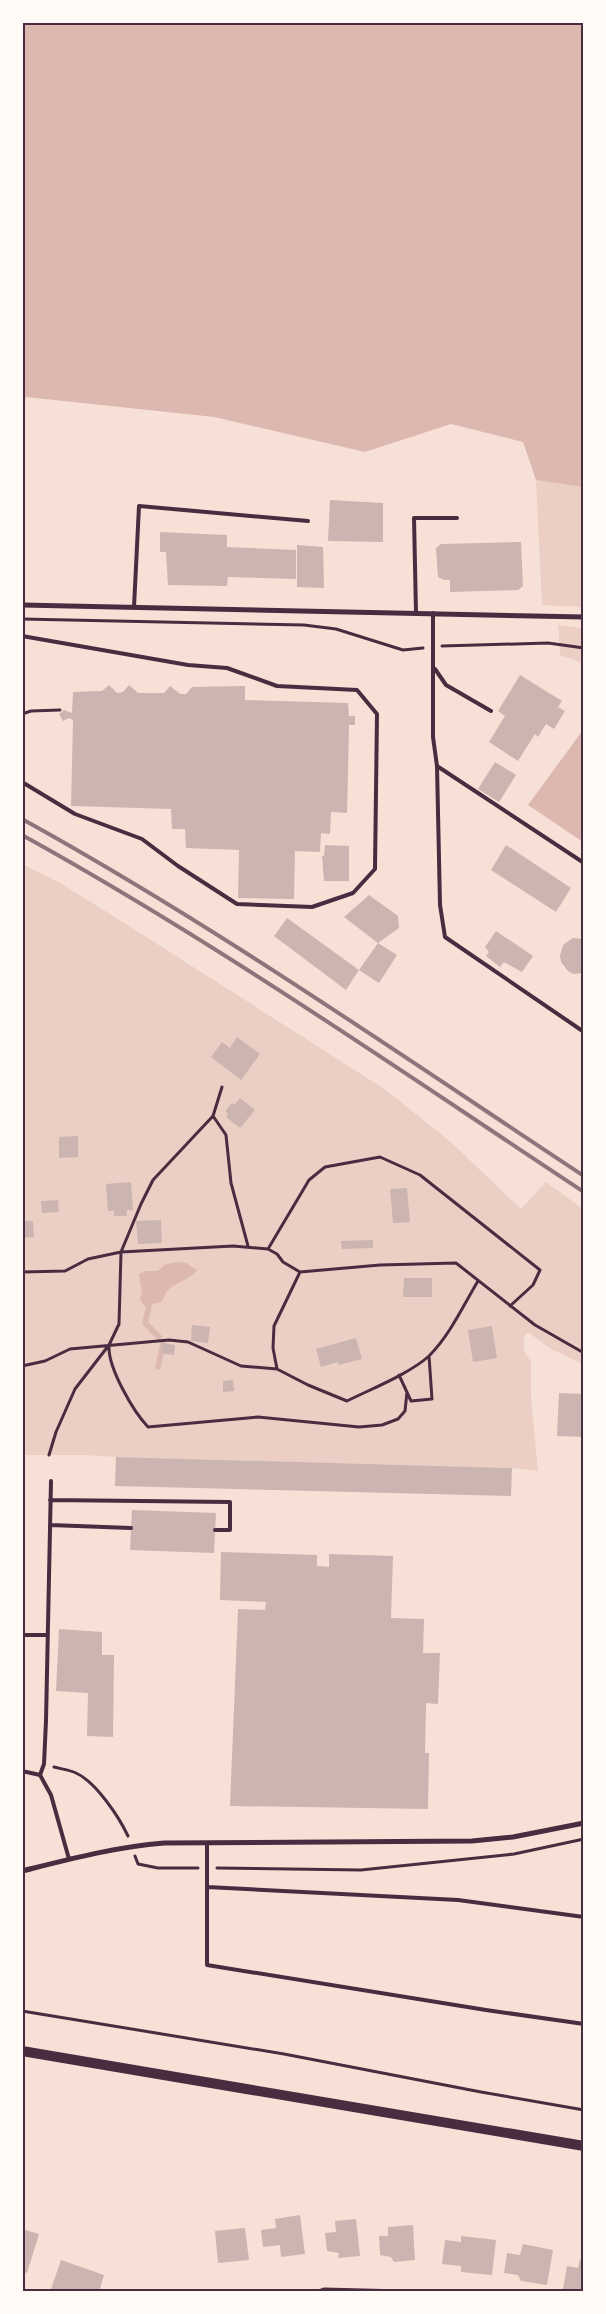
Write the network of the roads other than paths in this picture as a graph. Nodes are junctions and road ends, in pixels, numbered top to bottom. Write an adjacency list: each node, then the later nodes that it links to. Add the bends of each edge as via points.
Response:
1 (457, 518): 5 (lane, via 414,518)
2 (308, 521): 4 (lane, via 139,506)
3 (22, 605): 4 (street)
4 (134, 607): 5 (street)
5 (416, 613): 6 (street)
6 (434, 614): 7 (street); 9 (lane)
7 (584, 616)
8 (22, 636): 12 (lane, via 188,666 227,668 277,686 357,690 377,714 375,869 354,893 312,906 237,904 142,840 75,814)
9 (435, 669): 10 (lane, via 446,685); 11 (lane, via 433,736)
10 (491, 712)
11 (437, 766): 13 (lane); 14 (lane, via 440,905 445,937)
12 (22, 782)
13 (584, 863)
14 (584, 1032)
15 (51, 1481): 16 (lane)
16 (50, 1500): 17 (lane); 19 (lane, via 230,1502 230,1530)
17 (50, 1525): 18 (lane); 21 (lane)
18 (131, 1528)
19 (215, 1530)
20 (22, 1635): 21 (lane)
21 (48, 1636): 23 (lane, via 44,1756)
22 (22, 1771): 23 (lane)
23 (40, 1775): 26 (lane, via 51,1795)
24 (584, 1823): 25 (street, via 513,1837 472,1841)
25 (207, 1843): 26 (street, via 130,1846); 28 (lane)
26 (69, 1859): 27 (street)
27 (22, 1871)
28 (207, 1887): 29 (lane, via 458,1900); 30 (lane, via 207,1965)
29 (584, 1917)
30 (584, 2024)
31 (22, 2051): 32 (main road)
32 (584, 2146)
33 (318, 2292): 34 (street)
34 (403, 2292)

